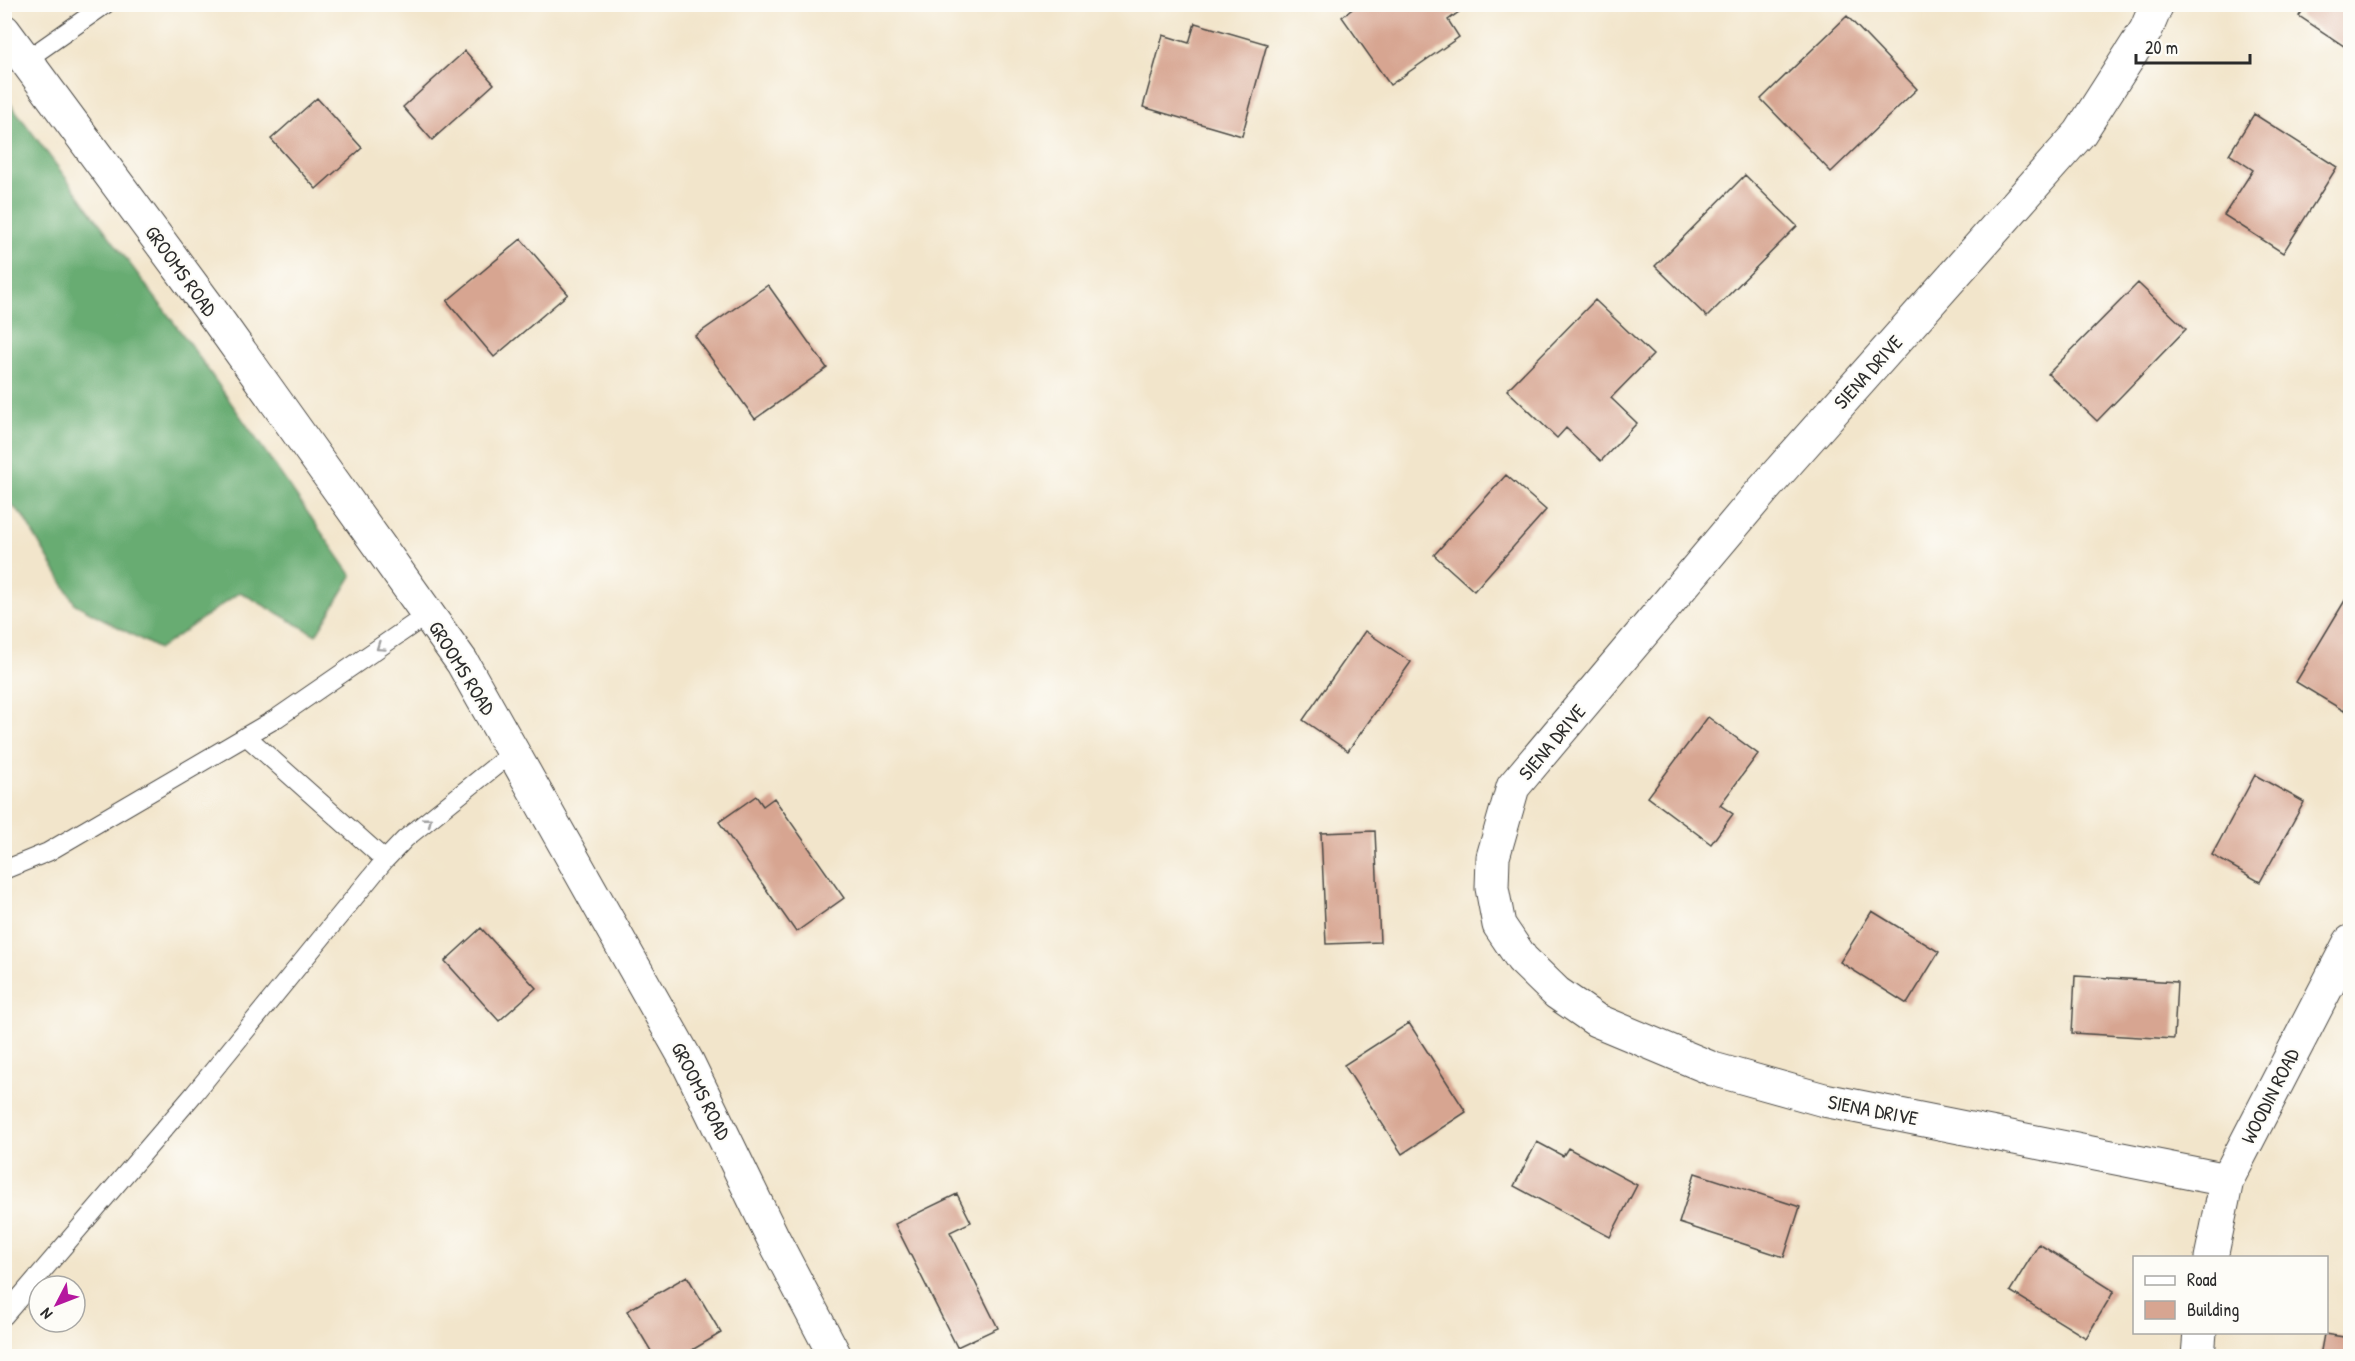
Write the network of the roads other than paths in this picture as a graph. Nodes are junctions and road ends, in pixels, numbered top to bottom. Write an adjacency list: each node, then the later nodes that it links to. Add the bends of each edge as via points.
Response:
1 (106, 4): 4 (lane)
2 (2157, 4): 11 (street, SIENA DRIVE, via 2146,30 2080,133 1763,490 1514,787 1493,857 1492,888 1498,925 1522,959 1557,993 1596,1020 1713,1069 1824,1100)
3 (4, 31): 4 (street, GROOMS ROAD)
4 (26, 60): 5 (street, GROOMS ROAD)
5 (428, 614): 6 (lane, one-way to 6); 7 (street, GROOMS ROAD, via 462,662)
6 (246, 736): 8 (lane); 9 (lane, via 48,852)
7 (513, 752): 8 (lane, one-way to 7, via 405,839); 15 (street, GROOMS ROAD, via 687,1061)
8 (385, 860): 13 (lane, via 194,1094)
9 (4, 870)
10 (2350, 942): 11 (street, WOODIN ROAD)
11 (2227, 1180): 12 (street, WOODIN ROAD)
12 (2211, 1256)
13 (4, 1316)
14 (2200, 1334): 16 (street)
15 (835, 1356)
16 (2198, 1356)

